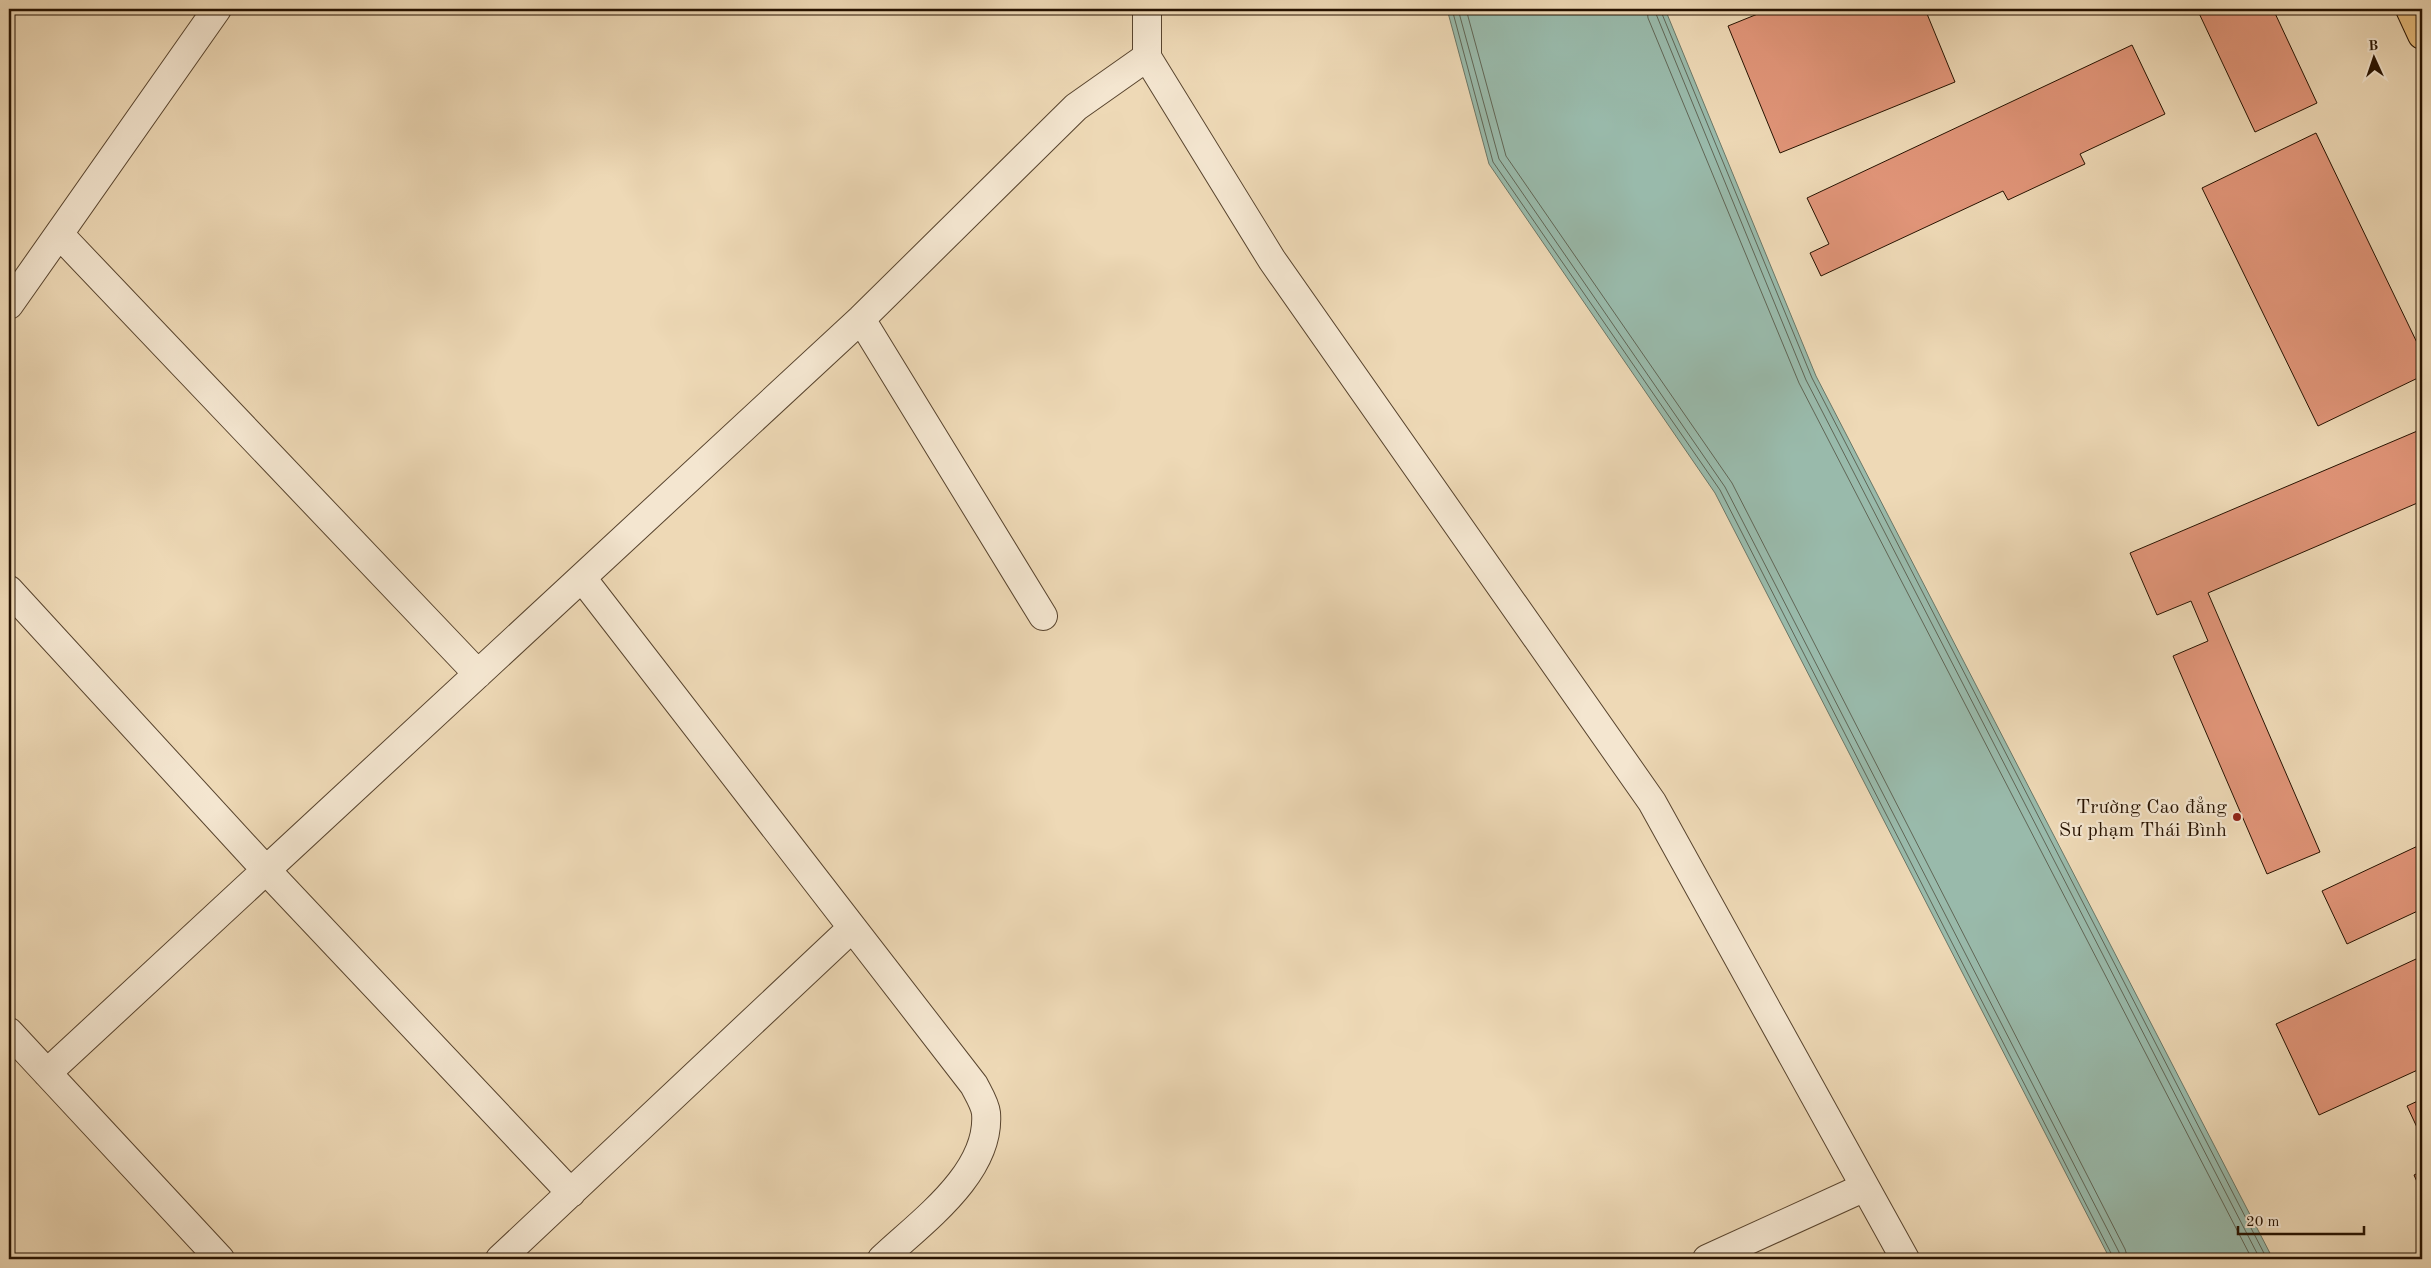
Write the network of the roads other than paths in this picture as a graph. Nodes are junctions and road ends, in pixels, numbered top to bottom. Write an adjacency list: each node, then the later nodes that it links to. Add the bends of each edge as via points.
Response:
1 (217, 9): 6 (street)
2 (1147, 9): 5 (street)
3 (2410, 9): 4 (main road)
4 (2422, 35)
5 (1147, 57): 8 (street, via 1076,107); 17 (street, via 1272,260 1652,802)
6 (59, 234): 7 (street); 12 (street)
7 (9, 305)
8 (861, 319): 9 (street); 11 (street)
9 (582, 578): 12 (street); 14 (street)
10 (9, 590): 13 (street)
11 (1043, 616)
12 (478, 674): 13 (street)
13 (266, 870): 16 (street); 18 (street)
14 (852, 928): 18 (street); 21 (street, via 974,1085 986,1112 985,1140 962,1183)
15 (9, 1032): 16 (street)
16 (47, 1073): 19 (street)
17 (1865, 1187): 22 (street); 23 (street)
18 (571, 1193): 20 (street)
19 (220, 1259)
20 (500, 1259)
21 (882, 1259)
22 (1707, 1259)
23 (1905, 1259)

